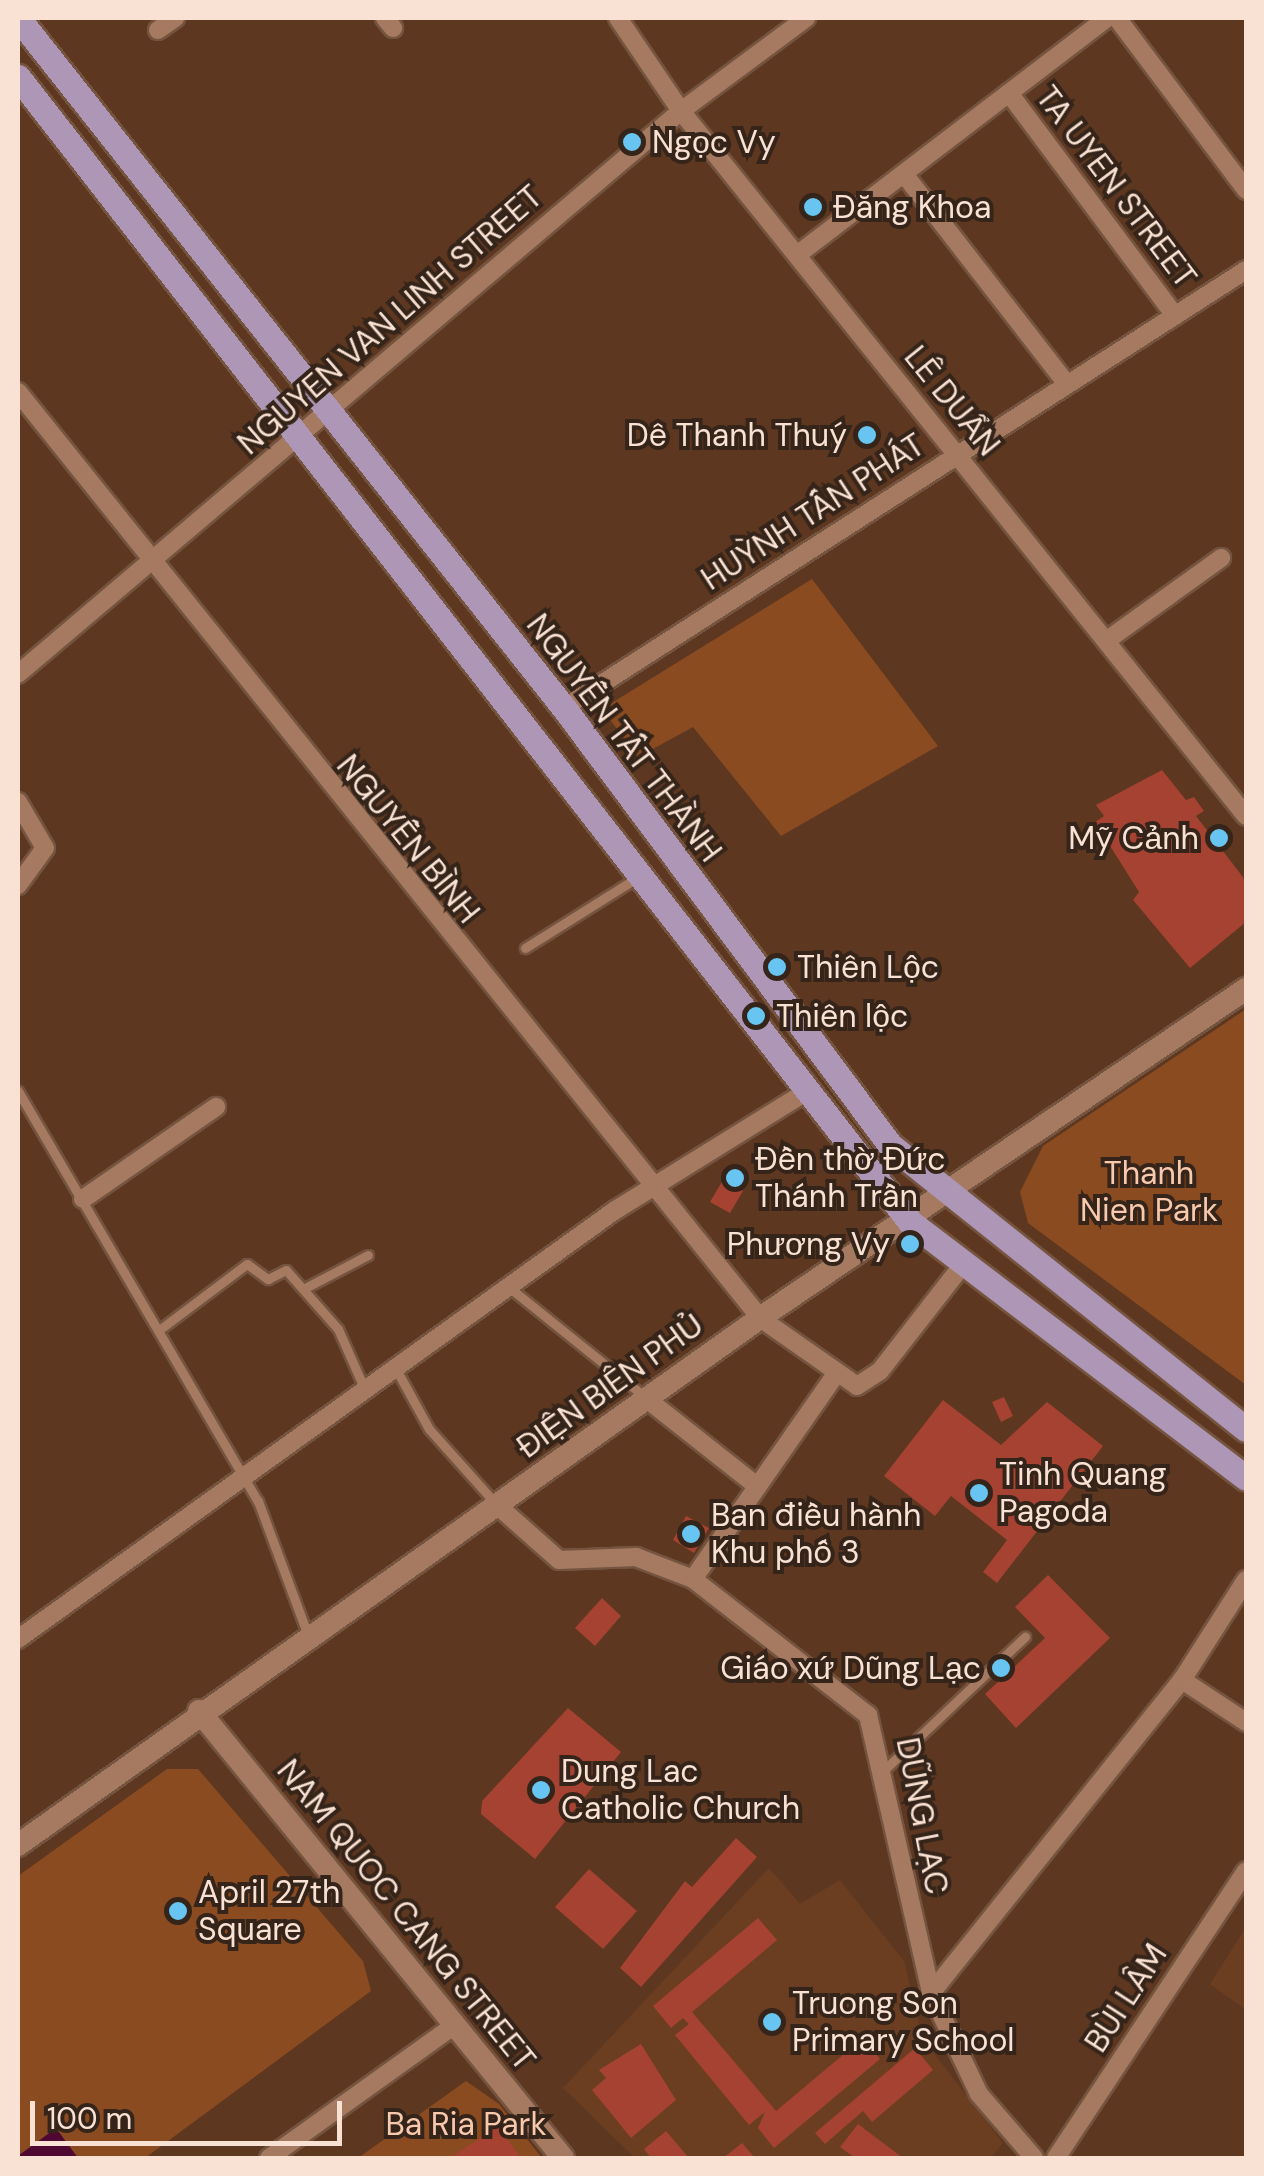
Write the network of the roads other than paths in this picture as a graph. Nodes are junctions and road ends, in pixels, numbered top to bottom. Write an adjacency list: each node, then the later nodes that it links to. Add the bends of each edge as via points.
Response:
1 (18, 18): 18 (main road, NGUYỄN TẤT THÀNH)
2 (175, 18): 7 (street)
3 (618, 18): 10 (street, LÊ DUẨN)
4 (806, 18): 10 (street, NGUYEN VAN LINH STREET)
5 (1108, 18): 9 (street)
6 (1118, 18): 12 (street)
7 (158, 30)
8 (18, 76): 19 (main road, NGUYỄN TẤT THÀNH)
9 (1010, 93): 11 (street); 15 (street, TA UYEN STREET)
10 (681, 111): 13 (street, LÊ DUẨN); 18 (street, NGUYEN VAN LINH STREET)
11 (904, 174): 13 (street); 16 (street)
12 (1246, 190)
13 (797, 255): 20 (street, LÊ DUẨN)
14 (1246, 270): 15 (street, HUỲNH TẤN PHÁT)
15 (1175, 316): 16 (street, HUỲNH TẤN PHÁT)
16 (1067, 384): 20 (street, HUỲNH TẤN PHÁT)
17 (18, 392): 22 (street, NGUYỄN BÌNH)
18 (326, 414): 19 (street, NGUYEN VAN LINH STREET); 25 (main road, NGUYỄN TẤT THÀNH)
19 (300, 437): 22 (street, NGUYEN VAN LINH STREET); 28 (main road, NGUYỄN TẤT THÀNH)
20 (957, 454): 23 (street, LÊ DUẨN); 25 (street, HUỲNH TẤN PHÁT)
21 (1222, 558): 23 (street)
22 (149, 564): 24 (street, NGUYEN VAN LINH STREET); 35 (street, NGUYỄN BÌNH)
23 (1106, 641): 27 (street, LÊ DUẨN)
24 (18, 674)
25 (564, 708): 36 (main road, NGUYỄN TẤT THÀNH, via 890,1144)
26 (18, 802): 29 (street, via 45,848)
27 (1246, 816)
28 (645, 873): 30 (lane); 33 (main road, NGUYỄN TẤT THÀNH)
29 (18, 885)
30 (524, 948)
31 (1246, 989): 36 (street, ĐIỆN BIÊN PHỦ)
32 (18, 1090): 37 (lane)
33 (806, 1092): 35 (street); 38 (main road, NGUYỄN TẤT THÀNH)
34 (216, 1107): 37 (street)
35 (653, 1187): 41 (street); 43 (street, NGUYỄN BÌNH)
36 (948, 1197): 38 (street, ĐIỆN BIÊN PHỦ); 49 (main road, NGUYỄN TẤT THÀNH)
37 (83, 1199): 44 (lane)
38 (910, 1222): 40 (main road, NGUYỄN TẤT THÀNH); 43 (street, ĐIỆN BIÊN PHỦ)
39 (368, 1255): 42 (lane)
40 (965, 1262): 46 (street, via 871,1380 857,1386); 51 (main road, NGUYỄN TẤT THÀNH)
41 (508, 1286): 45 (street); 48 (lane)
42 (304, 1288): 44 (lane, via 286,1270 268,1279 247,1264); 47 (lane, via 338,1330)
43 (760, 1318): 46 (street, NGUYỄN BÌNH); 48 (street, ĐIỆN BIÊN PHỦ)
44 (163, 1327): 50 (lane)
45 (396, 1371): 47 (street); 53 (lane, via 429,1430)
46 (834, 1377): 52 (street)
47 (365, 1390): 50 (street)
48 (648, 1400): 52 (street); 53 (street, ĐIỆN BIÊN PHỦ)
49 (1246, 1428)
50 (242, 1474): 56 (street); 58 (lane)
51 (1246, 1478)
52 (758, 1486): 54 (street)
53 (498, 1506): 54 (street, DŨNG LẠC, via 559,1560 636,1557); 58 (street, ĐIỆN BIÊN PHỦ)
54 (693, 1578): 62 (street, DŨNG LẠC, via 849,1695 876,1732)
55 (1246, 1580): 59 (street)
56 (18, 1638)
57 (1025, 1638): 62 (lane)
58 (310, 1639): 60 (street, ĐIỆN BIÊN PHỦ)
59 (1182, 1680): 61 (street); 65 (street)
60 (199, 1711): 63 (street, ĐIỆN BIÊN PHỦ); 66 (street, NAM QUOC CANG STREET)
61 (1246, 1722)
62 (882, 1772): 65 (street, DŨNG LẠC)
63 (18, 1846)
64 (1246, 1871): 70 (street, BÙI LÂM)
65 (930, 1993): 69 (street, DŨNG LẠC, via 979,2094)
66 (452, 2027): 67 (street); 68 (street, NAM QUOC CANG STREET)
67 (269, 2158)
68 (563, 2158)
69 (1034, 2158)
70 (1056, 2158)

